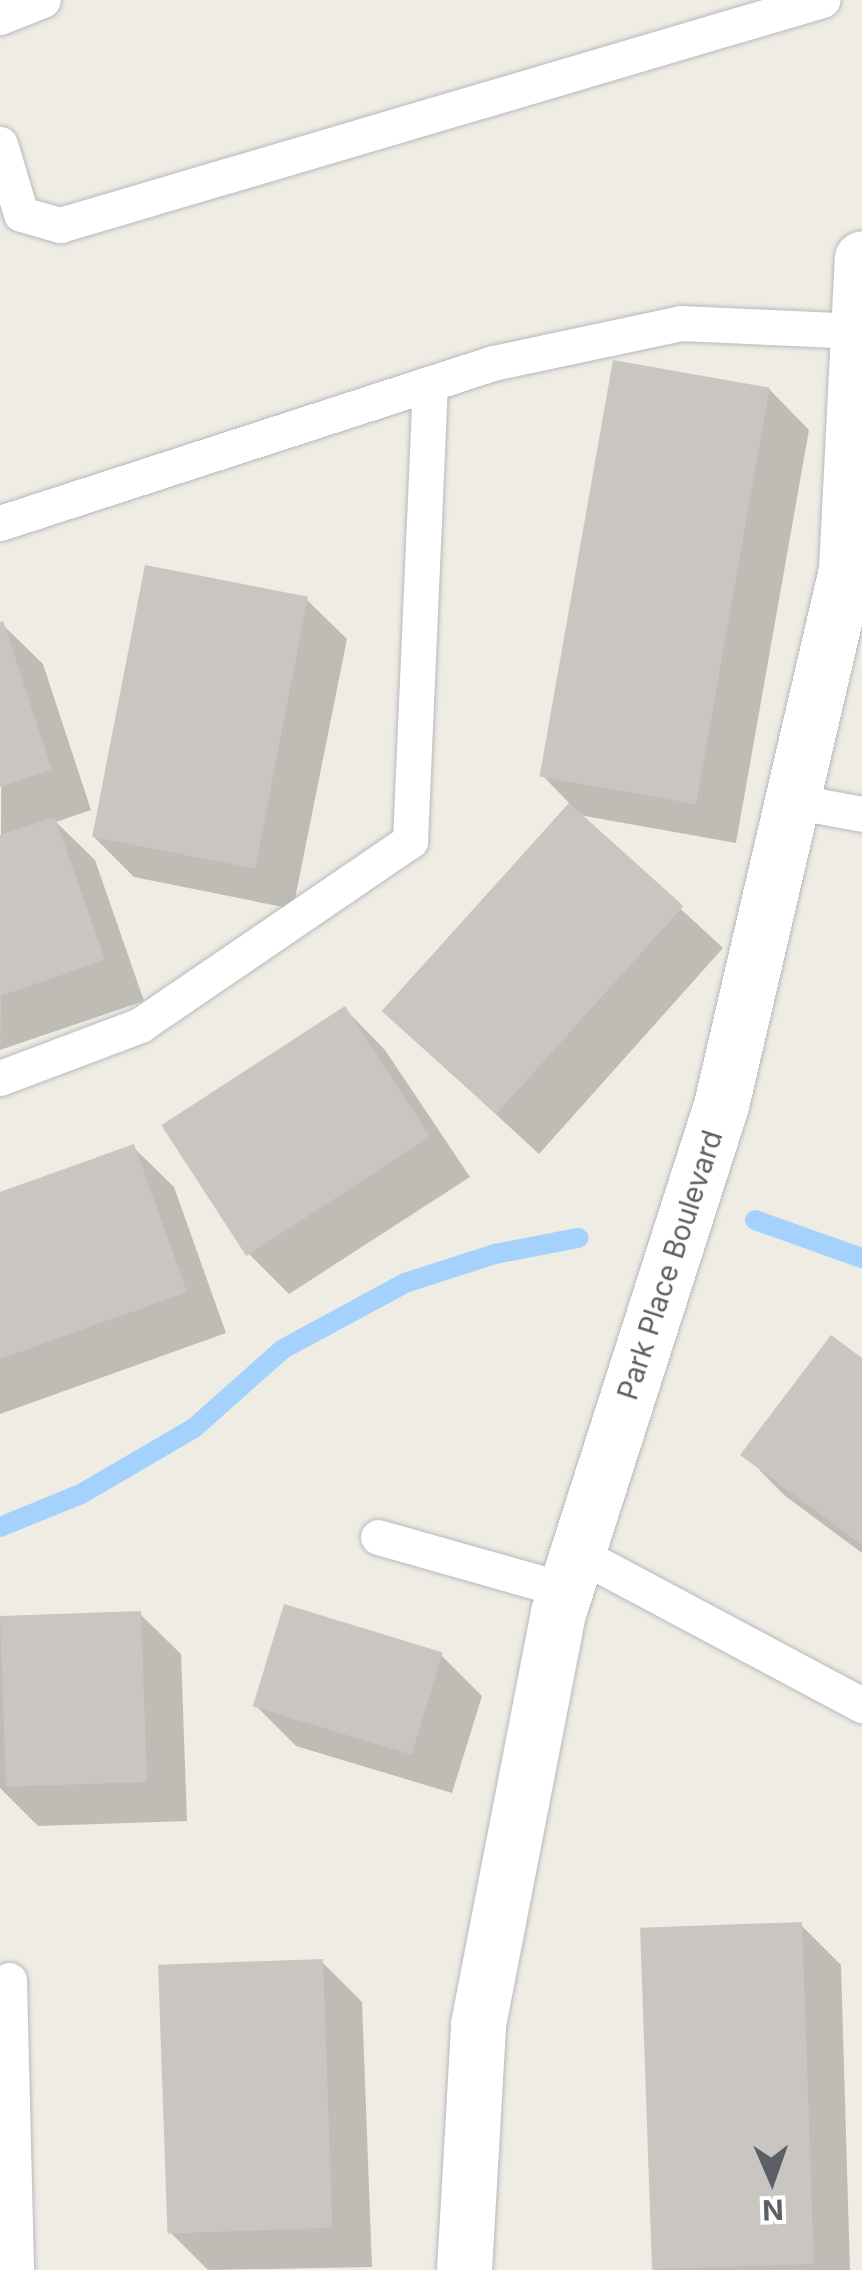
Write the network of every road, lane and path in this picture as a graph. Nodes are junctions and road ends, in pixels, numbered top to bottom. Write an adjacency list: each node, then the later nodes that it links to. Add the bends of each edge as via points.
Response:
1 (42, 0): 3 (lane)
2 (822, 0): 4 (lane, via 60,225 21,214)
3 (0, 17)
4 (0, 144)
5 (862, 258): 6 (street, Park Place Boulevard)
6 (859, 331): 7 (lane, via 681,323); 9 (street, Park Place Boulevard, via 846,570)
7 (430, 383): 8 (lane); 11 (lane, via 410,840 140,1025)
8 (0, 523)
9 (792, 800): 10 (lane); 13 (street, Park Place Boulevard, via 721,1105)
10 (862, 814)
11 (0, 1078)
12 (378, 1536): 13 (lane)
13 (571, 1571): 14 (lane); 17 (street, Park Place Boulevard, via 478,2024)
14 (862, 1705)
15 (9, 1980): 16 (lane)
16 (16, 2270)
17 (464, 2270)

